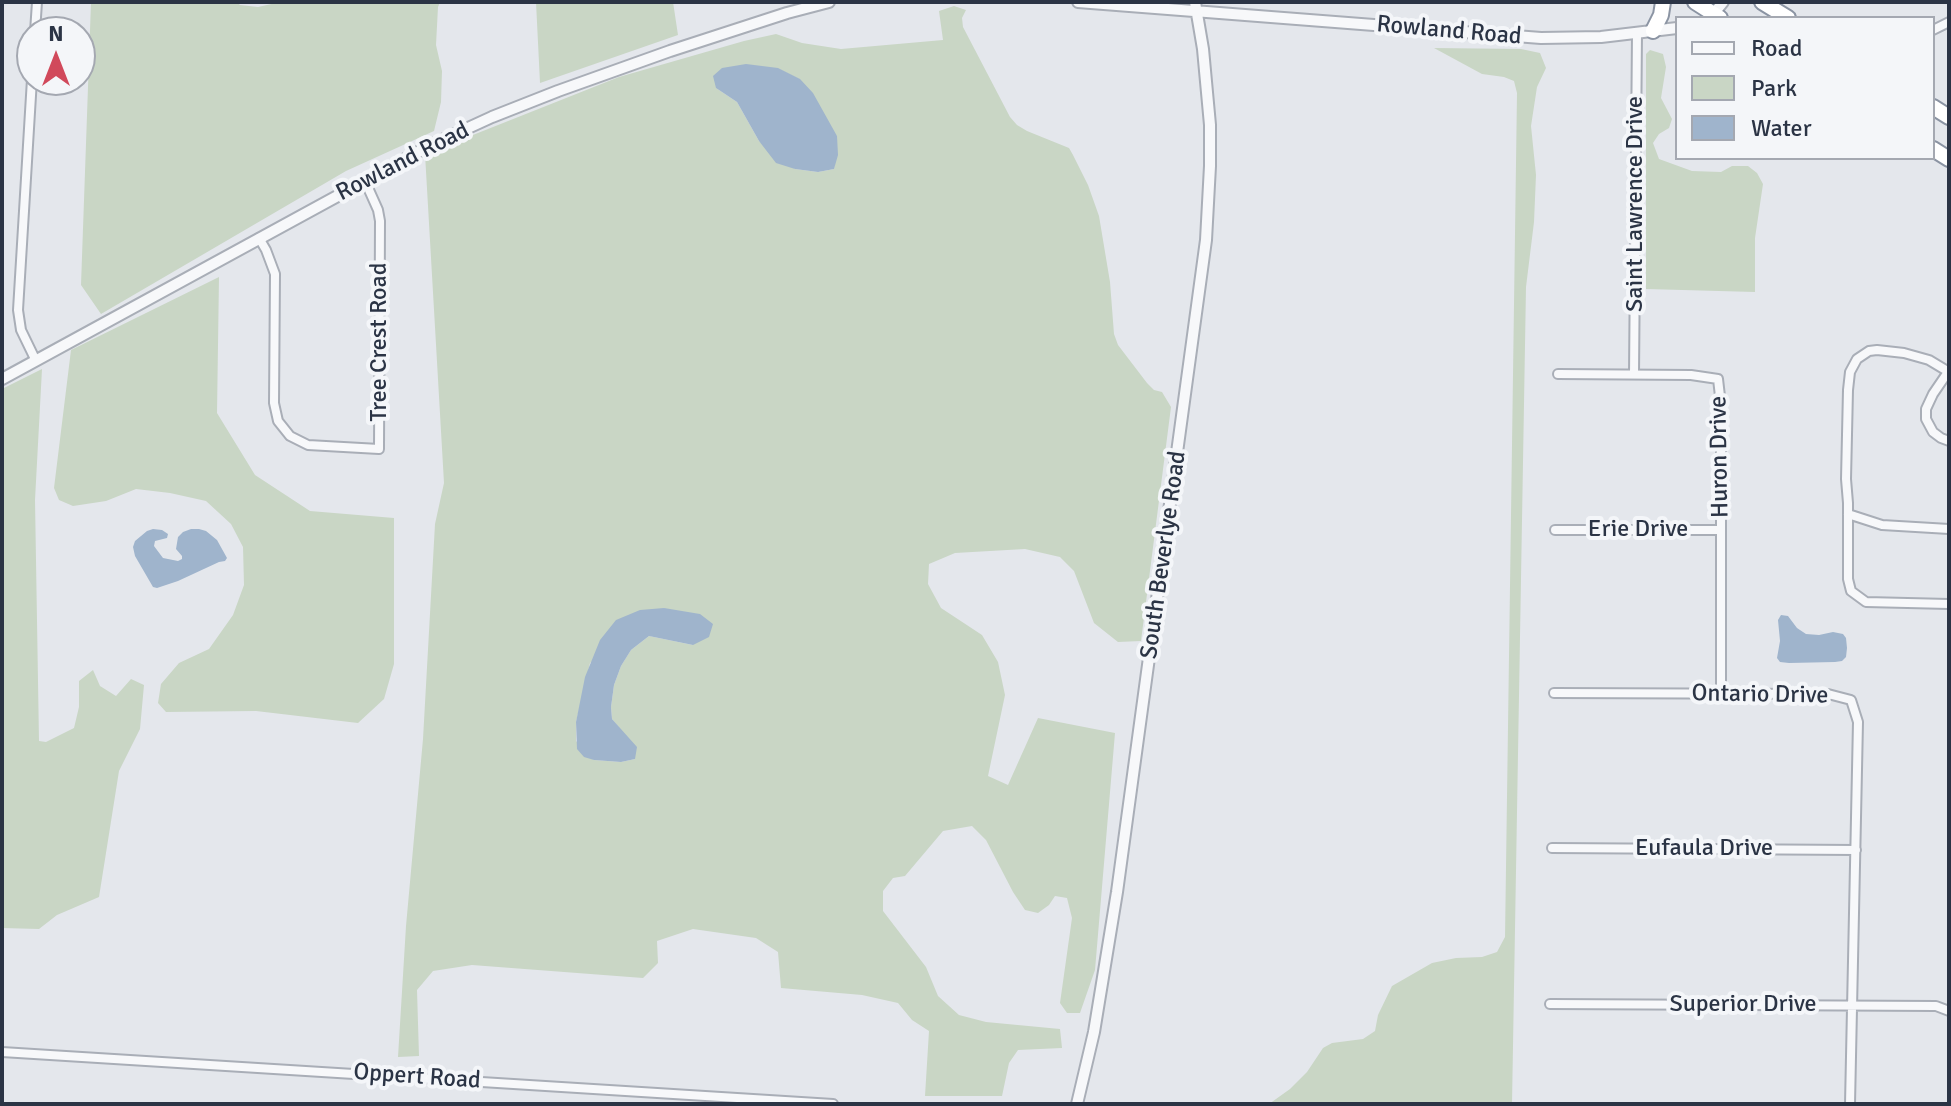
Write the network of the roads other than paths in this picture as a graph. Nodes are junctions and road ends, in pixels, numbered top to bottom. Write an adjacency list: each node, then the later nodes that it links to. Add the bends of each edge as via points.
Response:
1 (829, 2): 13 (street, Rowland Road, via 558,91 431,145)
2 (1078, 2): 6 (street, Rowland Road)
3 (1663, 2): 10 (highway)
4 (1695, 2): 7 (highway)
5 (1762, 2): 8 (highway)
6 (1196, 6): 11 (street, Rowland Road, via 1541,38); 37 (street, South Beverlye Road, via 1210,125 1206,240 1117,892)
7 (1717, 13)
8 (1785, 16)
9 (1675, 28): 10 (street, Rowland Road)
10 (1653, 31): 11 (street, Rowland Road)
11 (1637, 33): 18 (street, Saint Lawrence Drive)
12 (31, 96): 15 (street, via 18,310)
13 (365, 181): 14 (street, Rowland Road); 14 (street, Tree Crest Road, via 380,221 379,449 308,445 290,436 278,421 275,274)
14 (259, 238): 15 (street, Rowland Road)
15 (36, 361): 19 (street, Rowland Road)
16 (1948, 372): 20 (street, via 1933,394 1926,419 1933,432); 21 (street, via 1896,351 1869,351 1857,359 1848,390)
17 (1558, 374): 18 (street, Huron Drive)
18 (1634, 374): 24 (street, Huron Drive, via 1718,379)
19 (2, 379)
20 (1949, 441)
21 (1848, 514): 22 (street, via 1882,525); 25 (street, via 1848,579 1855,595 1866,602)
22 (1949, 529)
23 (1555, 530): 24 (street, Erie Drive)
24 (1721, 530): 27 (street, Huron Drive)
25 (1949, 604)
26 (1554, 693): 27 (street, Ontario Drive)
27 (1721, 694): 29 (street, Ontario Drive, via 1828,694 1851,700 1858,722)
28 (1552, 848): 29 (street, Eufaula Drive)
29 (1856, 850): 32 (street, Ontario Drive)
30 (1949, 1001): 33 (street, Superior Drive)
31 (1550, 1004): 32 (street, Superior Drive)
32 (1852, 1006): 33 (street, Superior Drive); 38 (street, Ontario Drive)
33 (1936, 1006): 34 (street, Superior Drive)
34 (1949, 1011)
35 (2, 1052): 36 (street, Oppert Road)
36 (833, 1104)
37 (1077, 1104)
38 (1850, 1104)

